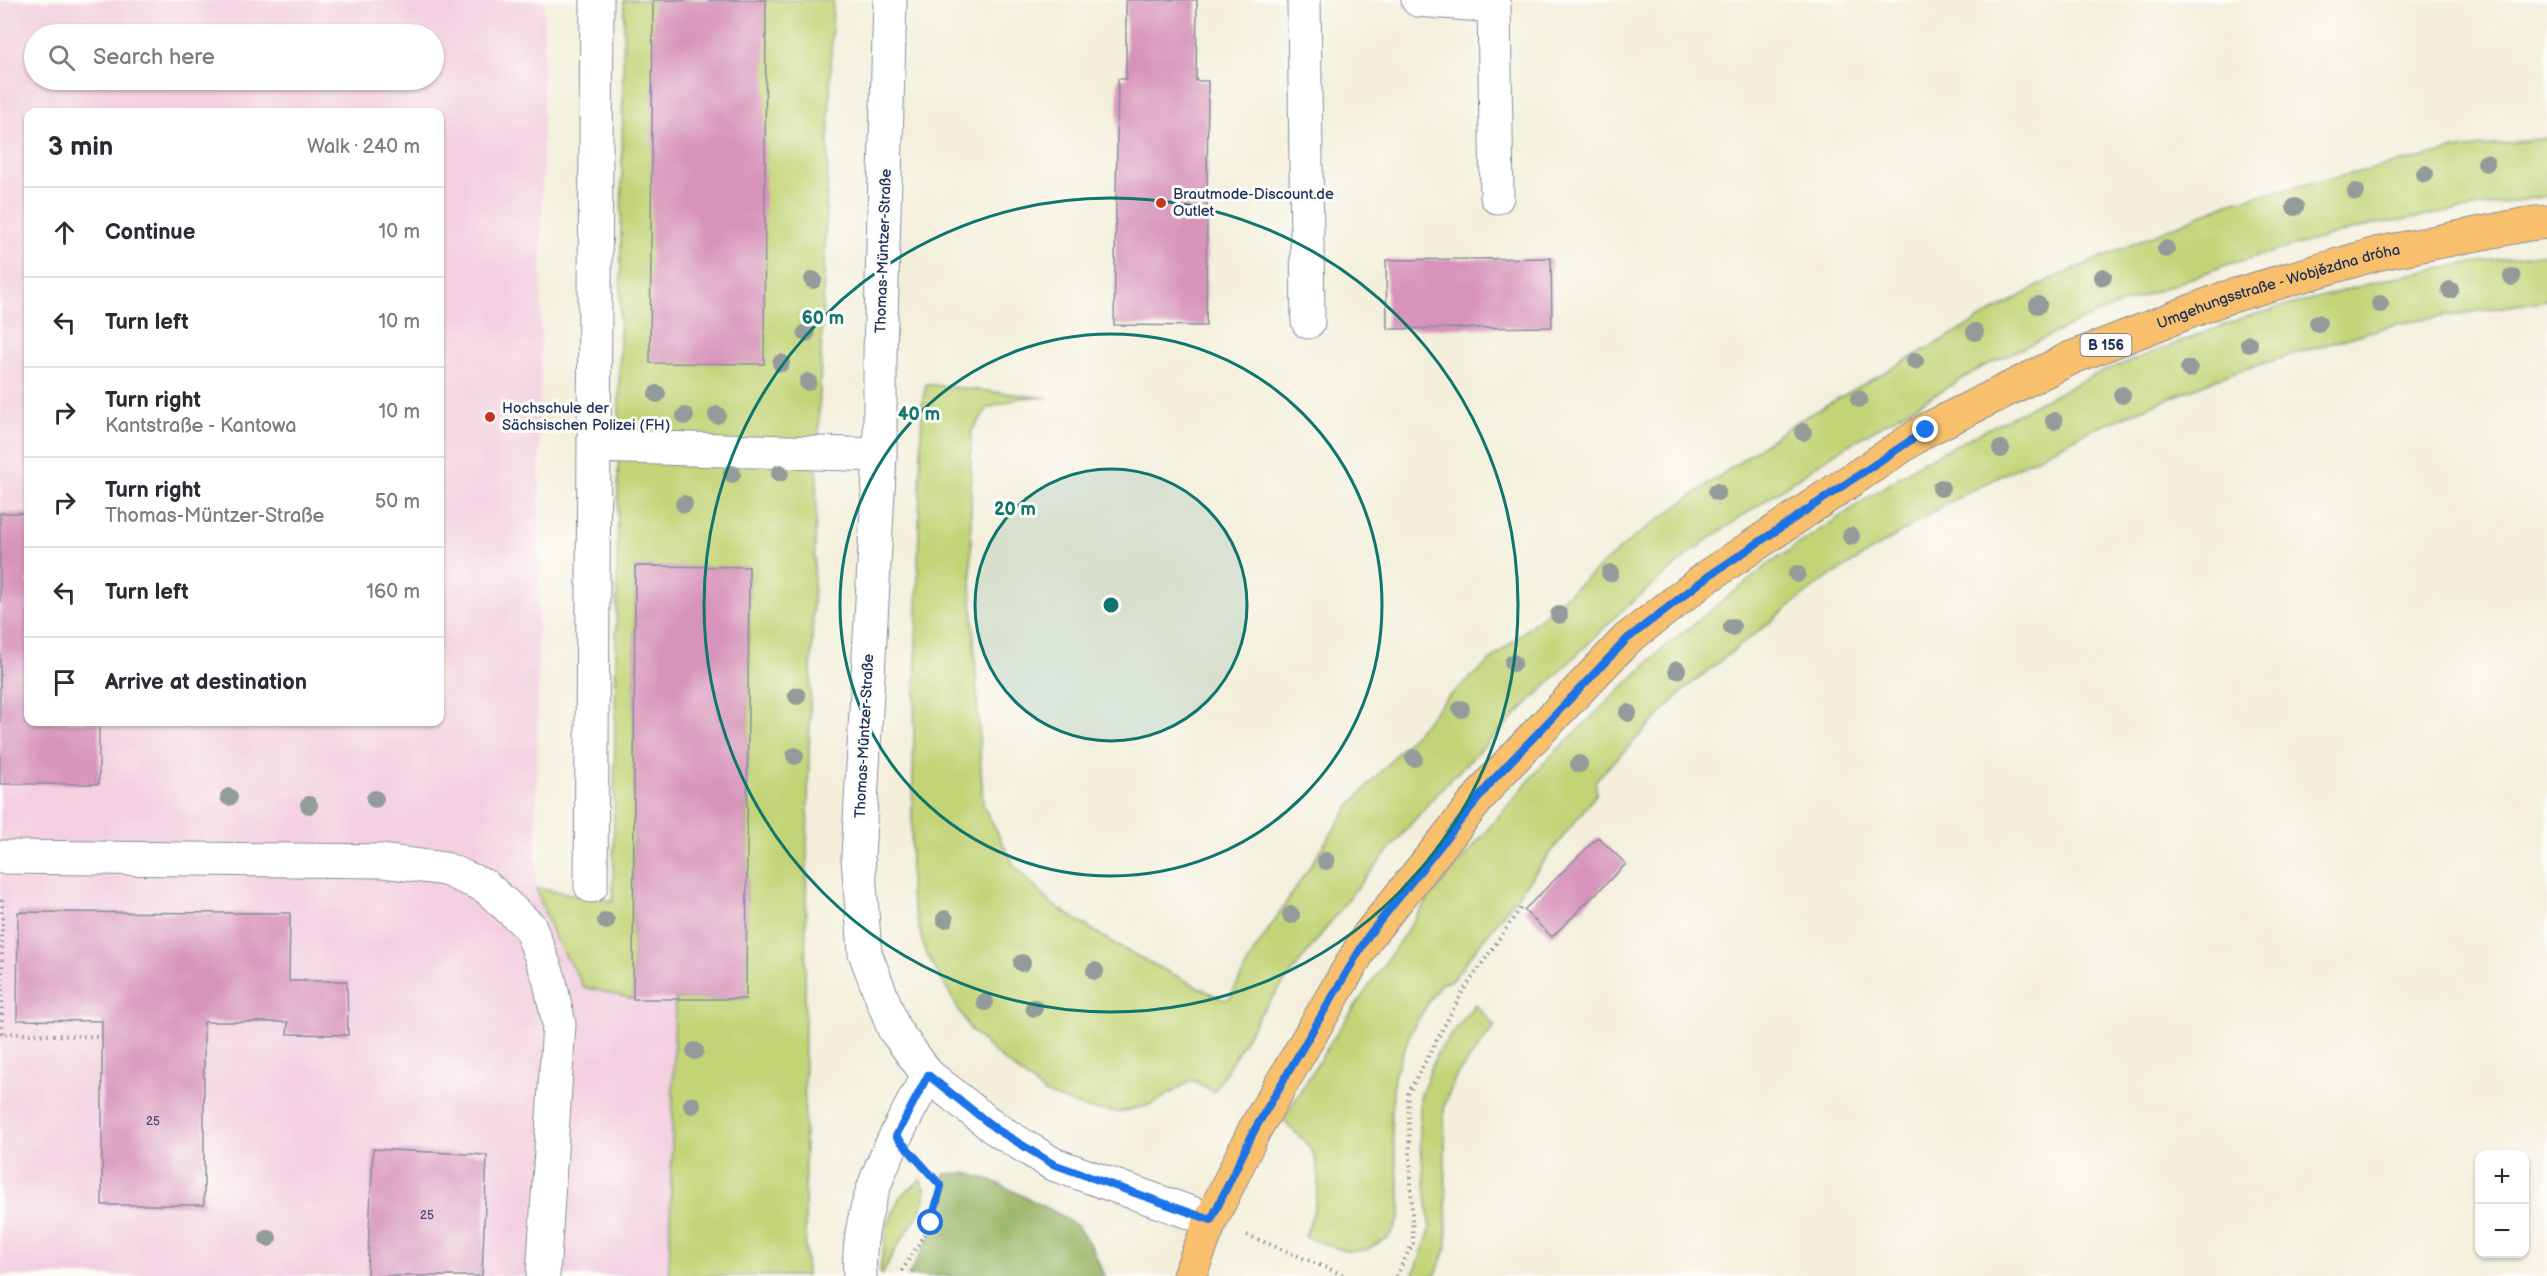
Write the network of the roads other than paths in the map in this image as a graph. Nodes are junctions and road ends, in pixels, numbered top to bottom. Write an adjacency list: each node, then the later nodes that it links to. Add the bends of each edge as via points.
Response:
1 (597, 0): 8 (street)
2 (890, 0): 9 (street, Thomas-Müntzer-Straße)
3 (1304, 0): 7 (street)
4 (1418, 0): 5 (street, via 1494,6)
5 (1497, 197)
6 (2547, 222): 13 (main road, Umgehungsstraße - Wobjězdna dróha / B 156, via 2376,254 2225,298 2071,358 1926,430 1710,575 1627,639 1501,771 1368,936 1255,1129)
7 (1308, 322)
8 (595, 446): 9 (street); 11 (street)
9 (880, 455): 12 (street, Thomas-Müntzer-Straße, via 858,857 865,952 894,1029)
10 (1, 857): 14 (street, via 382,861 445,869 485,886 530,927 549,978 559,1024)
11 (591, 886)
12 (928, 1075): 13 (street, Thomas-Müntzer-Straße, via 996,1129 1053,1164); 15 (street, via 896,1136 866,1207)
13 (1211, 1220): 16 (main road, B 156)
14 (543, 1276)
15 (860, 1276)
16 (1189, 1276)

